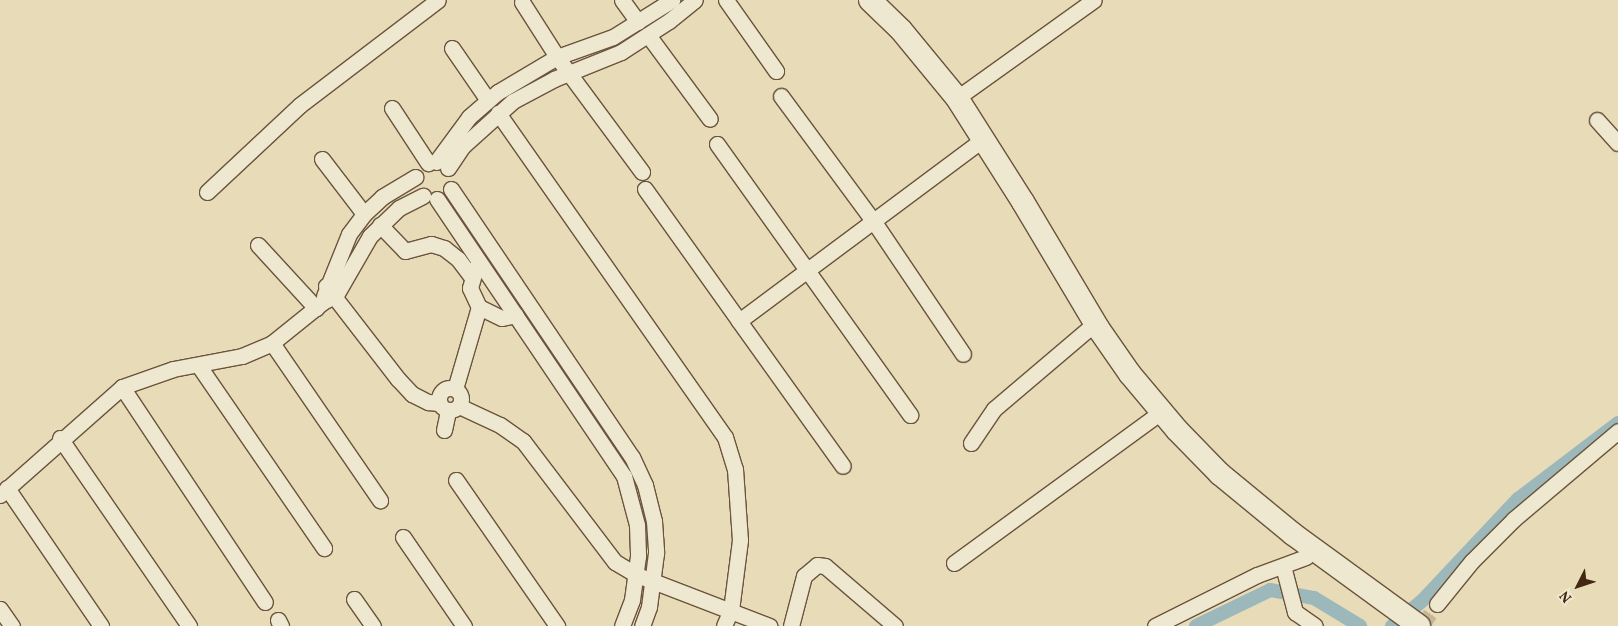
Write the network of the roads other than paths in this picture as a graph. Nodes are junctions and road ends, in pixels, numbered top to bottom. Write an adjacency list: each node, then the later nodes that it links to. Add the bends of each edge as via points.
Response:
1 (438, 0): 32 (street, via 300,105)
2 (622, 0): 10 (street)
3 (672, 0): 10 (street)
4 (695, 0): 11 (street)
5 (726, 0): 14 (street)
6 (854, 0): 25 (street, via 920,72)
7 (870, 0): 17 (street, via 901,30)
8 (1094, 0): 17 (street)
9 (522, 2): 13 (street)
10 (638, 22): 13 (street, via 613,37)
11 (648, 35): 15 (street, via 621,52); 21 (street)
12 (452, 48): 18 (street)
13 (557, 58): 15 (street); 18 (street)
14 (776, 70)
15 (571, 72): 20 (street, via 531,90); 28 (street)
16 (781, 96): 35 (street)
17 (957, 98): 65 (street, via 981,132 1098,328 1130,374 1177,430 1220,474)
18 (487, 99): 27 (street, via 447,142)
19 (392, 108): 27 (street)
20 (498, 113): 27 (street, via 463,146); 74 (street, via 725,438 736,469 740,506 737,574)
21 (710, 119)
22 (1597, 120): 23 (street)
23 (1618, 143)
24 (717, 144): 39 (street)
25 (974, 146): 35 (street); 45 (street)
26 (322, 159): 34 (street)
27 (437, 164): 29 (street, via 422,166); 30 (street, via 452,175)
28 (642, 172)
29 (415, 177): 33 (street, via 415,184); 34 (street, via 382,197)
30 (451, 189): 33 (street); 47 (street)
31 (645, 189): 44 (street)
32 (207, 192)
33 (430, 198): 36 (street, via 399,208); 38 (street)
34 (364, 214): 41 (street, via 349,234)
35 (874, 222): 39 (street); 48 (street)
36 (380, 225): 40 (street, via 405,251 430,244 444,248); 41 (street)
37 (258, 245): 41 (street)
38 (479, 261): 40 (street); 43 (street)
39 (807, 272): 44 (street); 53 (street)
40 (471, 276): 42 (street, via 470,288)
41 (325, 298): 46 (street); 52 (street, via 412,394)
42 (479, 307): 43 (street, via 493,316); 52 (street, via 455,388 461,395)
43 (516, 315): 49 (street)
44 (739, 320): 59 (street)
45 (1087, 330): 54 (street); 58 (street, via 994,409)
46 (272, 343): 50 (street, via 242,356); 62 (street)
47 (558, 346): 49 (street); 69 (street, via 632,457 645,485 654,521)
48 (963, 354)
49 (544, 356): 68 (street, via 624,476 637,525)
50 (199, 366): 51 (street, via 144,377); 64 (street)
51 (122, 387): 57 (street); 71 (street)
52 (449, 407): 55 (street); 68 (street, via 500,425 523,441 605,552)
53 (910, 415)
54 (1153, 418): 65 (street, via 1216,484); 66 (street)
55 (444, 430)
56 (1618, 431): 72 (street, via 1514,519 1472,561)
57 (60, 438): 61 (street); 78 (street)
58 (971, 443)
59 (843, 466)
60 (456, 480): 81 (street)
61 (3, 492): 77 (street)
62 (380, 500)
63 (403, 537): 80 (street)
64 (324, 548)
65 (1309, 553): 67 (street); 75 (street)
66 (954, 563)
67 (1284, 574): 88 (street, via 1257,575); 89 (street, via 1291,602 1301,617)
68 (637, 575): 69 (street); 82 (street)
69 (654, 581): 74 (street); 83 (street)
70 (354, 599): 79 (street)
71 (265, 602)
72 (1437, 604)
73 (0, 609): 76 (street)
74 (731, 610): 84 (street); 85 (street)
75 (1412, 625)
76 (12, 626)
77 (101, 626)
78 (189, 626)
79 (373, 626)
80 (464, 626)
81 (557, 626)
82 (622, 626)
83 (642, 626)
84 (724, 626)
85 (769, 626)
86 (791, 626): 87 (street, via 804,576 817,564 825,566)
87 (895, 626)
88 (1156, 626)
89 (1315, 626)

